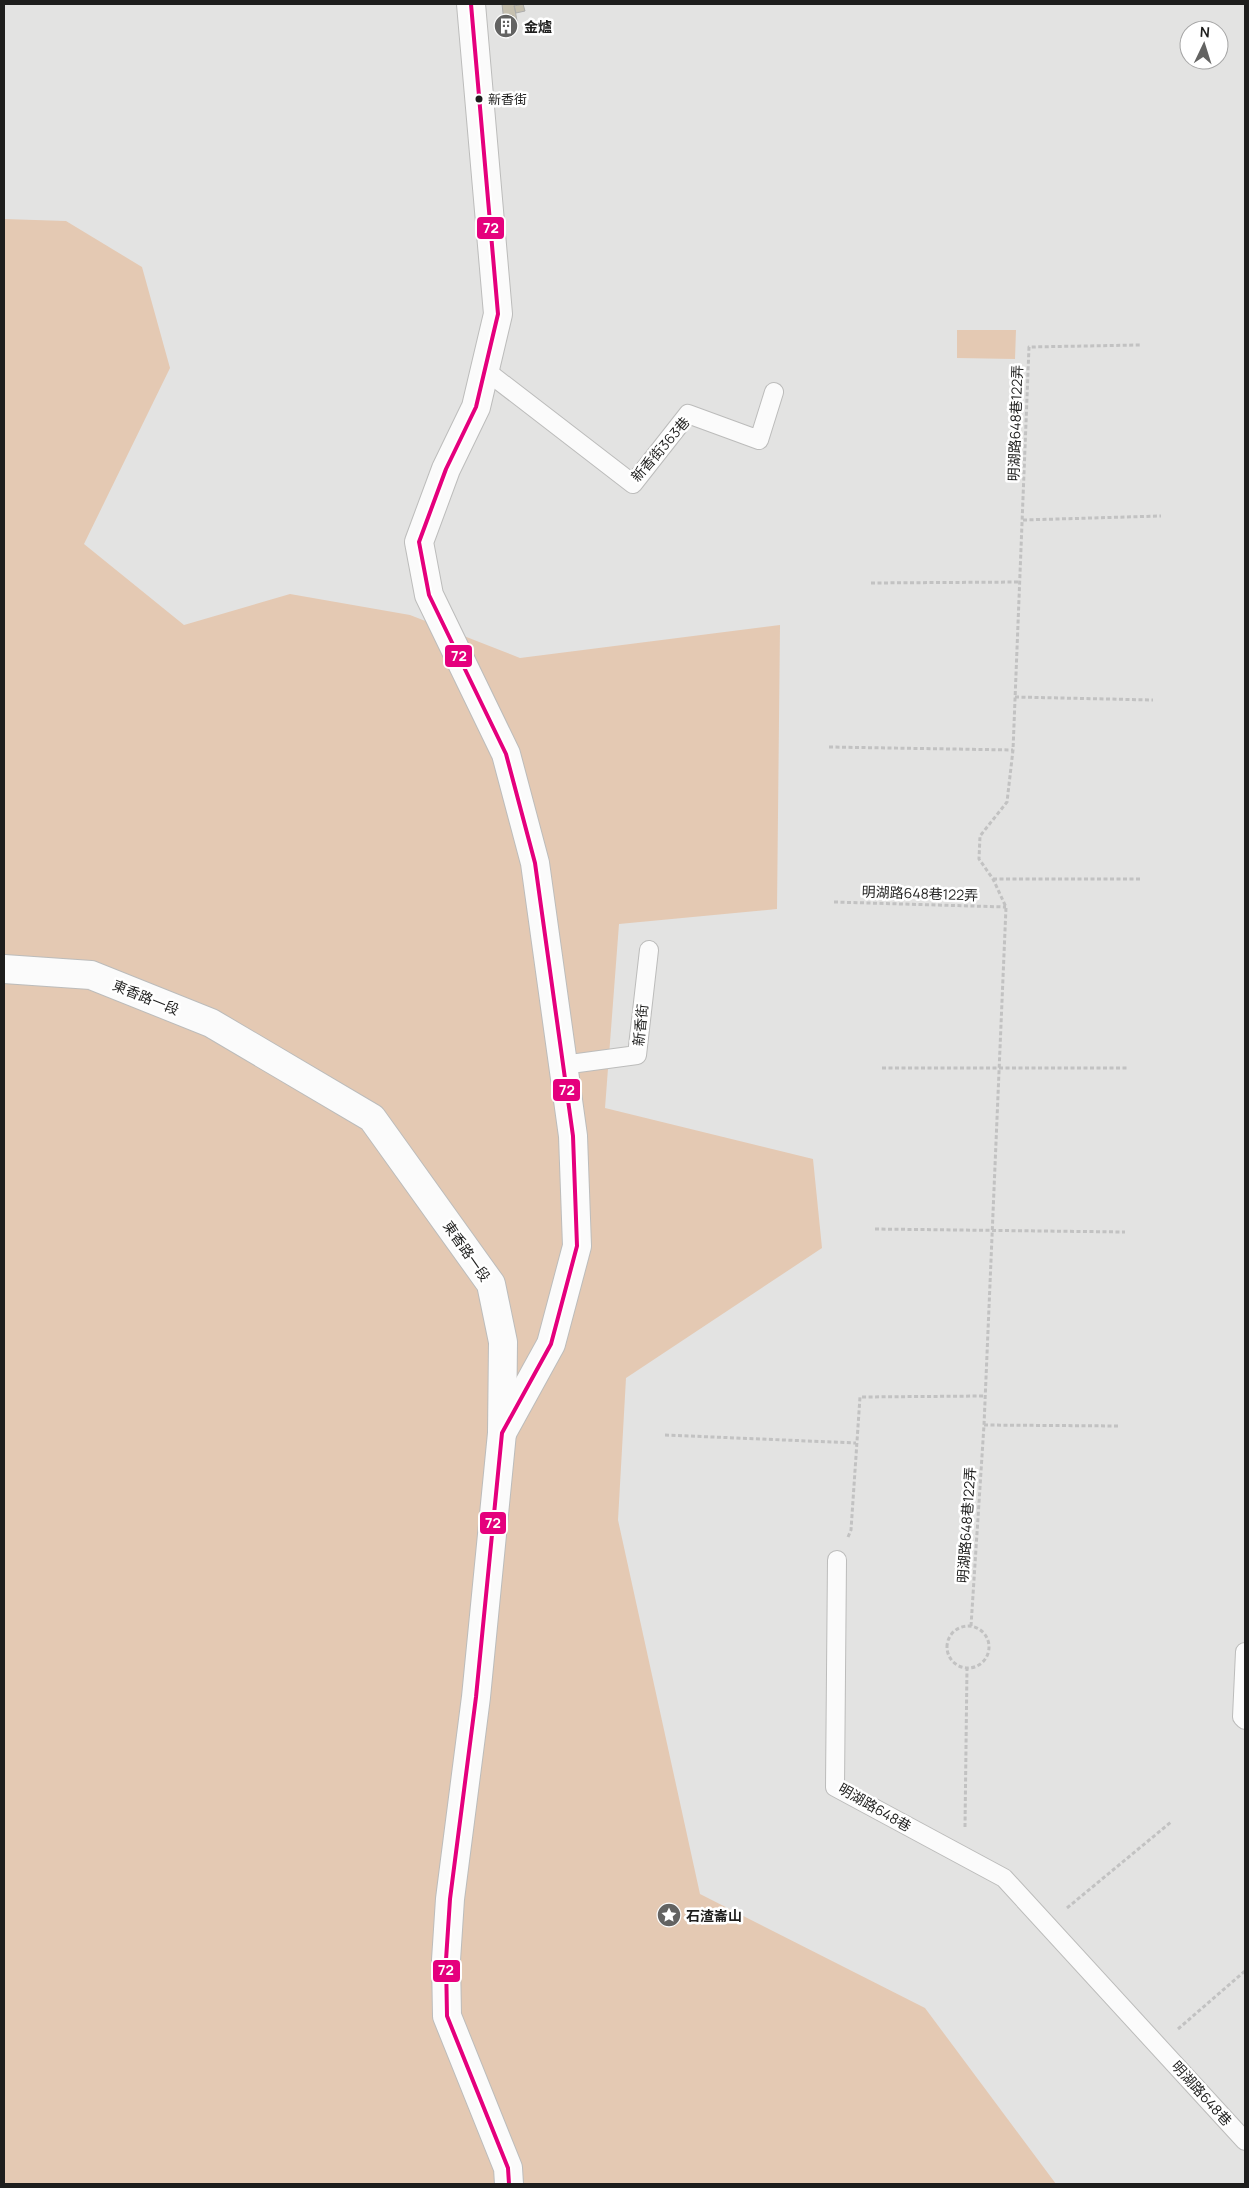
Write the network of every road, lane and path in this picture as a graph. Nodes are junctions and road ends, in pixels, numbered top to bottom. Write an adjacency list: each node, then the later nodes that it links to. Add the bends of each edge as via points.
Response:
1 (471, 4): 3 (street, via 498,314)
2 (1140, 345): 6 (path, 明湖路648巷122弄, via 1029,347)
3 (485, 370): 4 (lane, 新香街363巷, via 633,484 688,414 759,440); 19 (street, via 476,407 446,469 419,542 429,595 506,754 535,863)
4 (774, 392)
5 (1161, 516): 6 (path)
6 (1023, 520): 7 (path, 明湖路648巷122弄)
7 (1020, 582): 8 (path); 9 (path, 明湖路648巷122弄)
8 (871, 583)
9 (1015, 697): 10 (path); 12 (path, 明湖路648巷122弄)
10 (1153, 700)
11 (829, 747): 12 (path)
12 (1013, 750): 13 (path, 明湖路648巷122弄, via 1007,802 980,836 979,859)
13 (993, 879): 14 (path, 明湖路648巷122弄); 16 (path, 明湖路648巷122弄)
14 (1141, 879)
15 (834, 902): 16 (path, 明湖路648巷122弄)
16 (1006, 907): 22 (path, 明湖路648巷122弄)
17 (649, 950): 19 (lane, 新香街, via 637,1055)
18 (4, 969): 29 (street, 東香路一段, via 91,975 211,1023 372,1118 491,1284 503,1342)
19 (563, 1065): 29 (street, via 573,1136 577,1246 551,1344)
20 (882, 1068): 22 (path)
21 (1129, 1068): 22 (path)
22 (999, 1070): 24 (path, 明湖路648巷122弄)
23 (875, 1229): 24 (path)
24 (992, 1232): 25 (path); 26 (path, 明湖路648巷122弄)
25 (1125, 1232)
26 (985, 1396): 27 (path, 明湖路648巷122弄); 31 (path, via 860,1397)
27 (984, 1425): 28 (path); 33 (path, 明湖路648巷122弄)
28 (1120, 1426)
29 (502, 1433): 43 (street, 東香路一段, via 446,1960 447,2016 508,2168)
30 (665, 1434): 31 (path)
31 (856, 1443): 32 (path, via 852,1530)
32 (837, 1560): 38 (lane, 明湖路648巷, via 834,1787)
33 (971, 1626): 35 (path, via 984,1633 989,1646 985,1659 974,1667); 35 (path, via 958,1628 948,1644 950,1657 955,1663)
34 (1245, 1652): 36 (lane, via 1242,1717)
35 (967, 1667): 38 (path)
36 (1245, 1720)
37 (1172, 1822): 39 (path)
38 (965, 1857): 39 (lane, 明湖路648巷, via 1004,1878)
39 (1048, 1925): 41 (lane, 明湖路648巷)
40 (1245, 1971): 41 (path)
41 (1159, 2046): 42 (lane, 明湖路648巷)
42 (1245, 2140)
43 (509, 2184)

